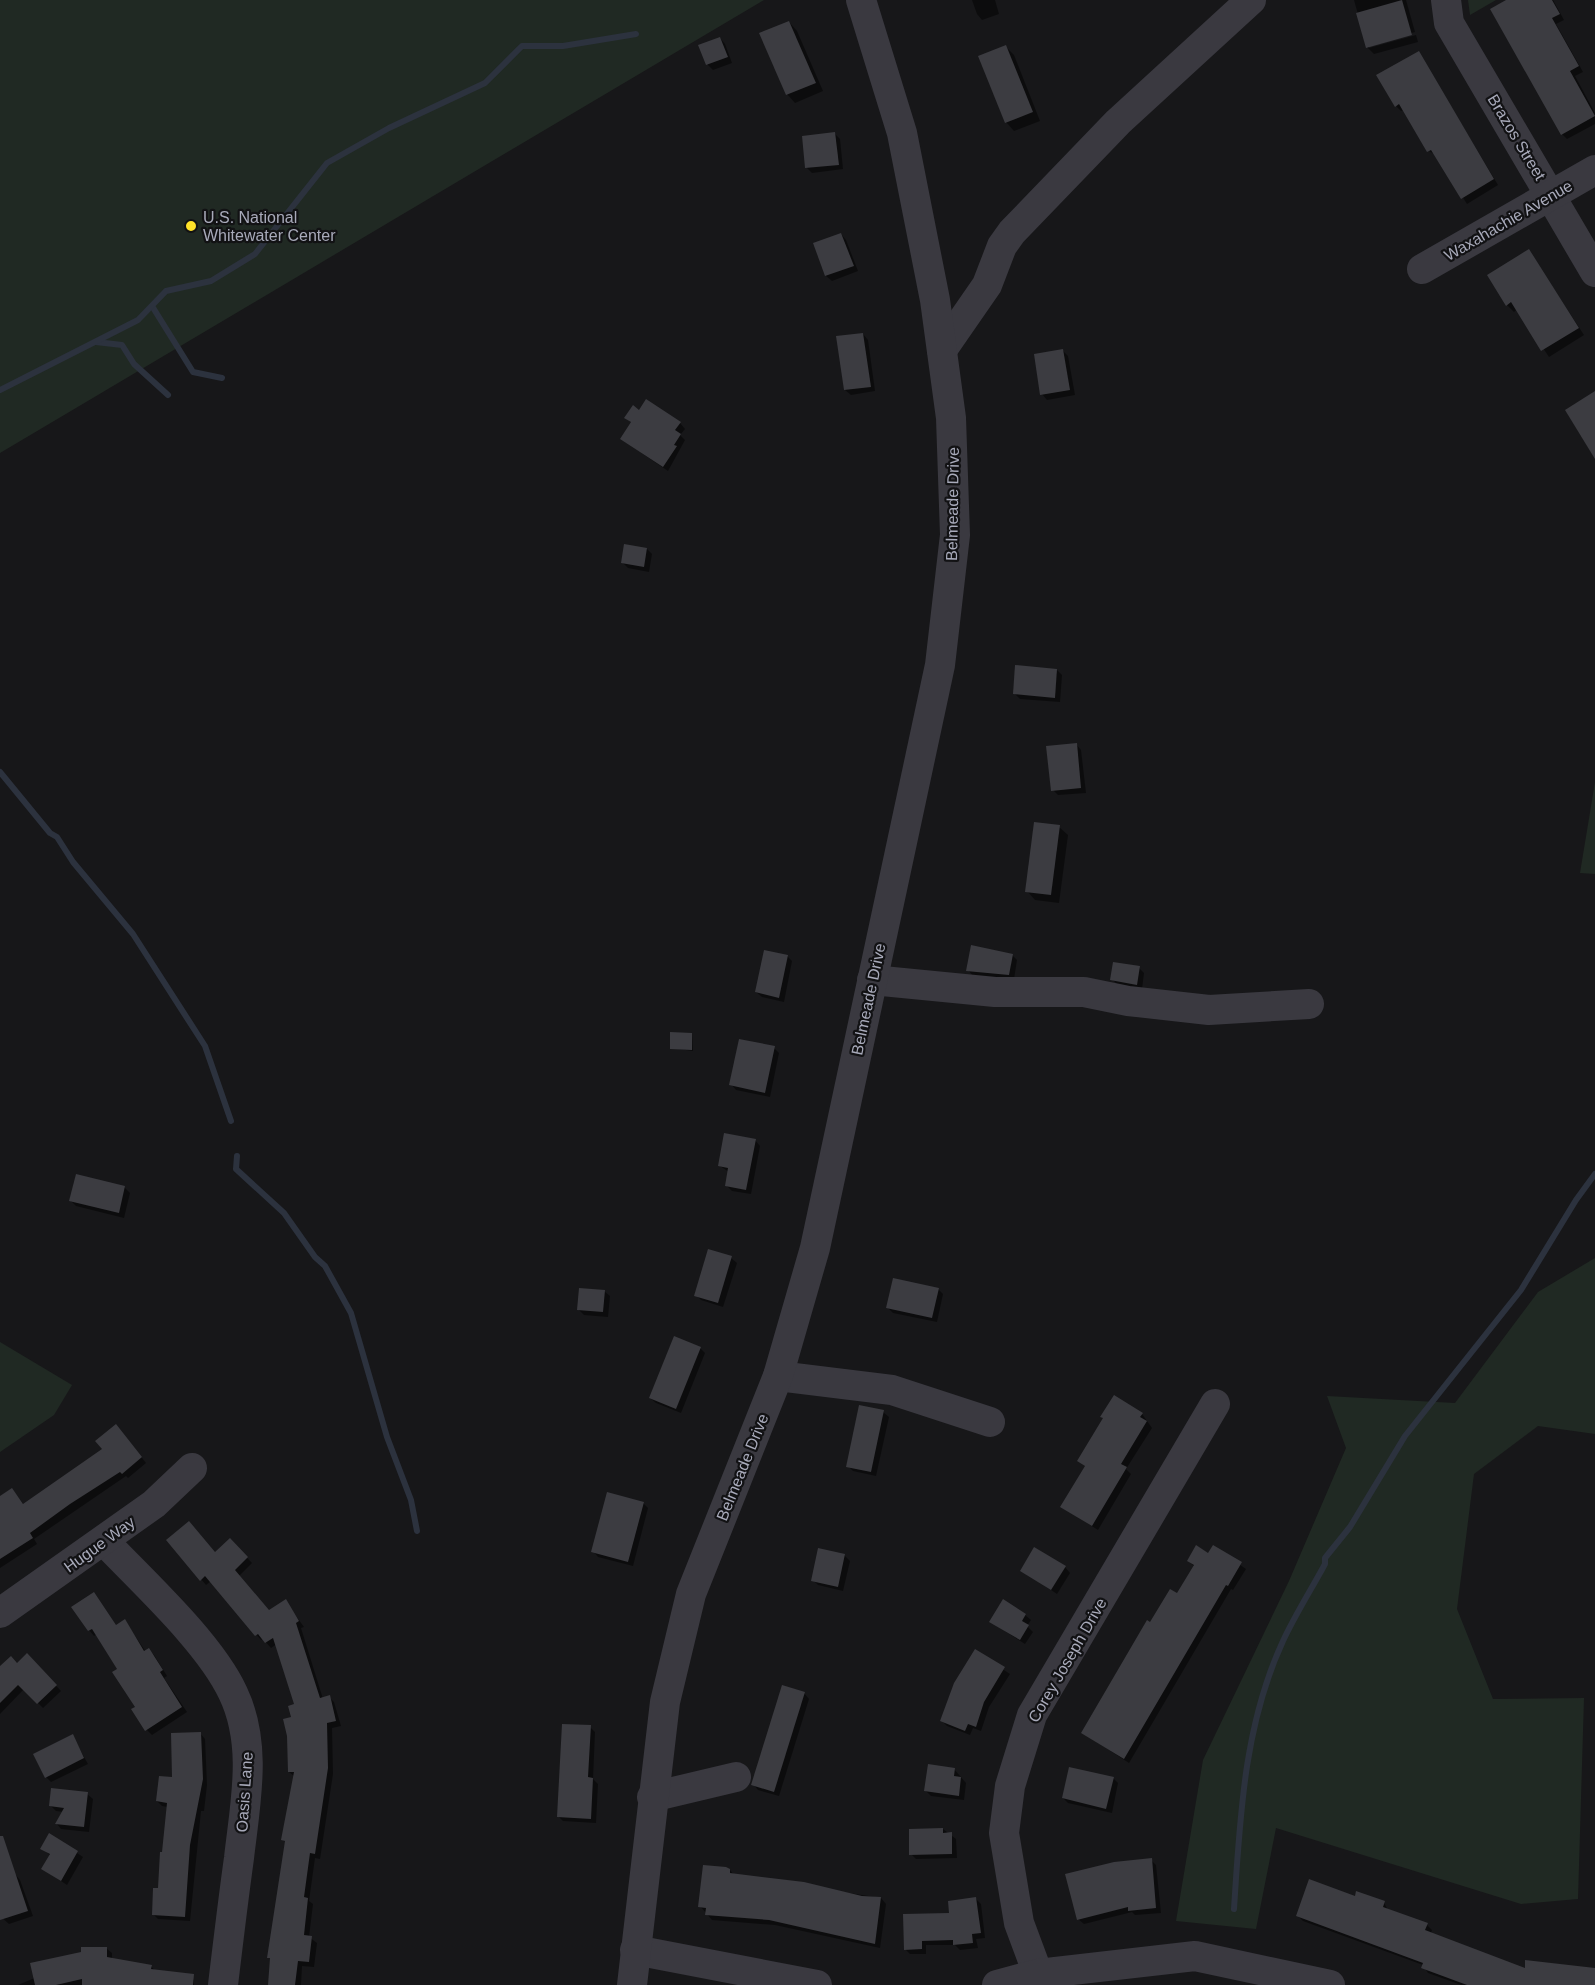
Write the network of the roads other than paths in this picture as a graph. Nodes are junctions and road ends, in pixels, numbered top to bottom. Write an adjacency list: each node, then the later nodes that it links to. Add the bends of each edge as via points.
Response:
1 (861, 0): 8 (street, Belmeade Drive, via 902,133 936,300)
2 (1251, 0): 8 (street, via 1118,122 1012,232 1002,246 987,285)
3 (1446, 0): 5 (street, Brazos Street, via 1449,23)
4 (1595, 170): 5 (street, Waxahachie Avenue)
5 (1552, 196): 6 (street, Waxahachie Avenue); 7 (street, Brazos Street)
6 (1422, 269)
7 (1595, 272)
8 (942, 350): 9 (street, Belmeade Drive, via 954,462 954,535 940,664)
9 (873, 980): 10 (street, via 995,992 1084,992 1209,1010); 11 (street, Belmeade Drive, via 815,1248)
10 (1309, 1004)
11 (778, 1376): 13 (street, via 892,1390); 18 (street, Belmeade Drive, via 691,1594 665,1702)
12 (1215, 1404): 20 (street, Corey Joseph Drive, via 1032,1715 1010,1786 1004,1833 1019,1923)
13 (990, 1422)
14 (192, 1468): 15 (street, Hugue Way, via 163,1497)
15 (104, 1541): 16 (street, Hugue Way); 21 (street, Oasis Lane, via 214,1661 244,1720 248,1751 246,1793)
16 (0, 1613)
17 (736, 1777): 18 (street)
18 (652, 1797): 19 (street, Belmeade Drive)
19 (635, 1950): 22 (street, Belmeade Drive); 23 (street)
20 (1038, 1974): 24 (street); 25 (street, via 1195,1956)
21 (223, 1985)
22 (632, 1985)
23 (818, 1985)
24 (998, 1985)
25 (1330, 1985)

